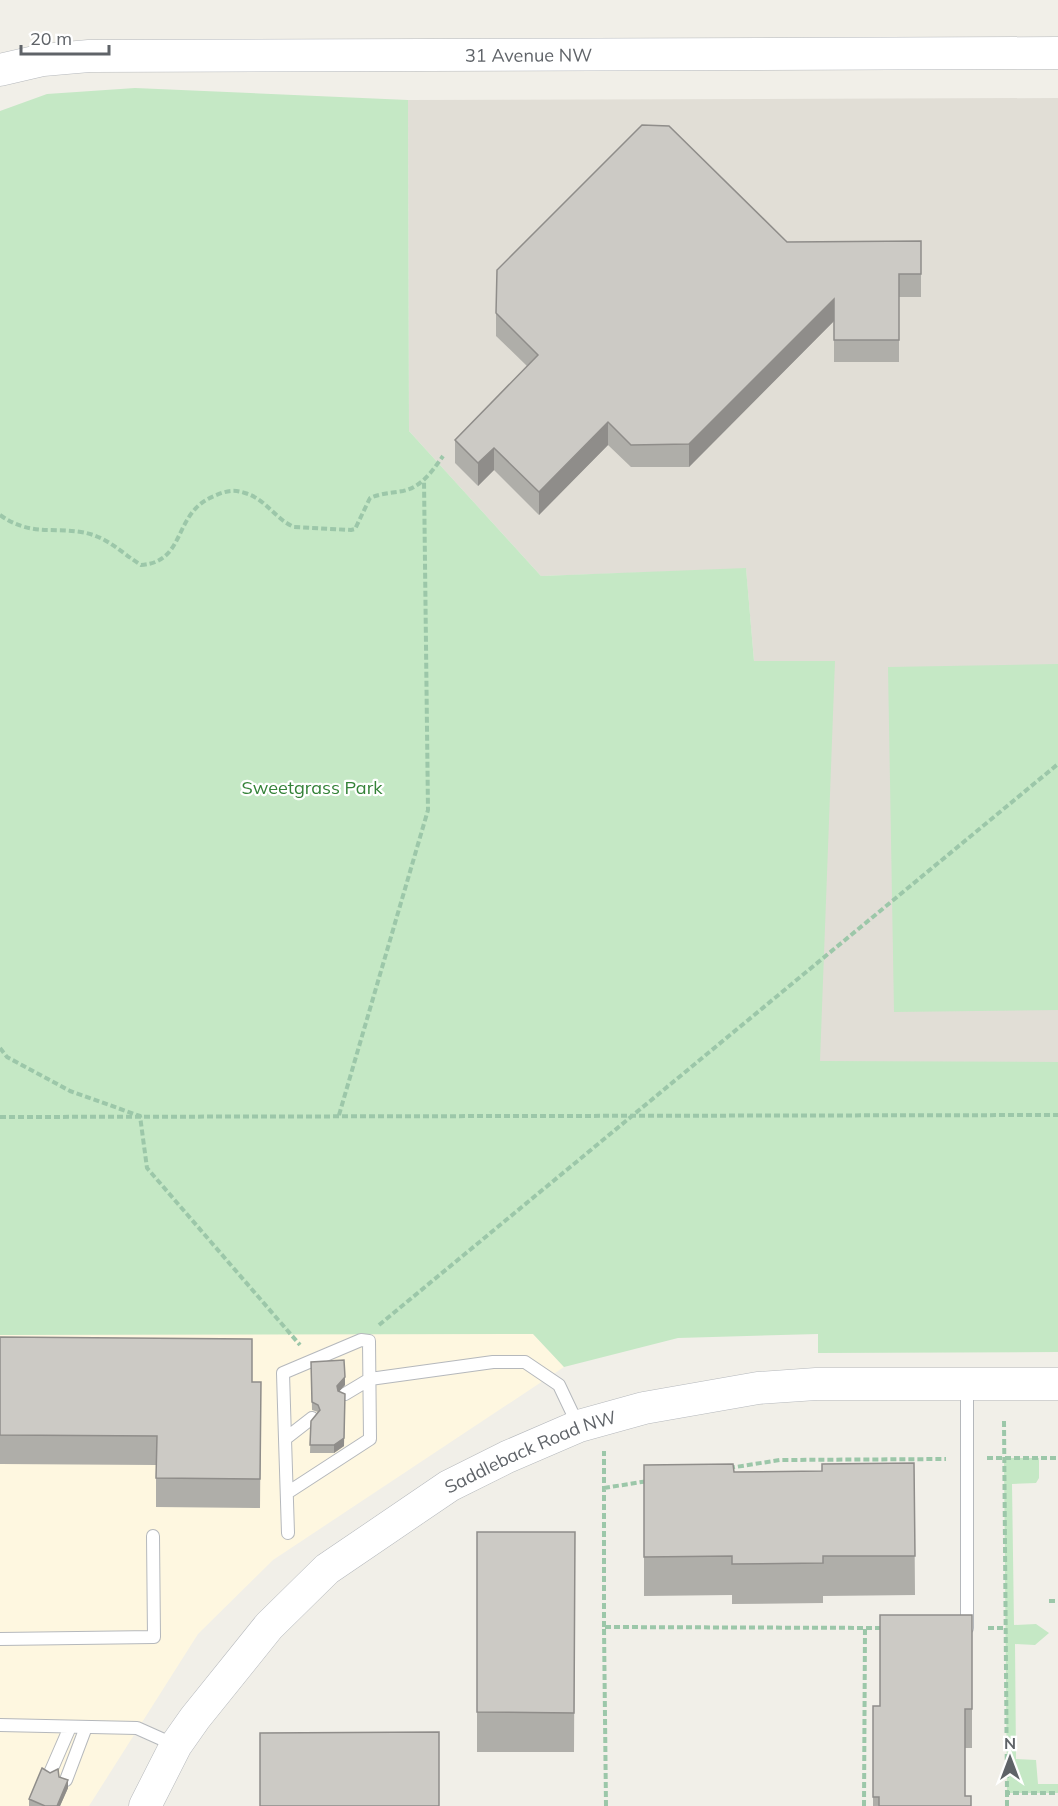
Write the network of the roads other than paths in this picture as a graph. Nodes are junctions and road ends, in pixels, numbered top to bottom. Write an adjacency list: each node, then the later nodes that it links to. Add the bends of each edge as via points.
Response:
1 (1058, 53): 2 (street, 31 Avenue NW, via 88,56 43,60)
2 (0, 70)
3 (370, 1379): 6 (lane); 8 (lane, via 493,1362 525,1362 559,1385); 9 (lane, via 369,1341 361,1340 283,1373); 10 (lane, via 370,1439)
4 (967, 1384): 5 (street, Saddleback Road NW); 8 (street, Saddleback Road NW, via 758,1388 644,1408); 13 (lane)
5 (1058, 1384)
6 (345, 1394)
7 (312, 1418): 9 (lane)
8 (579, 1426): 18 (street, Saddleback Road NW, via 449,1486 327,1569 243,1657)
9 (285, 1439): 10 (lane)
10 (287, 1493): 11 (lane)
11 (288, 1533)
12 (153, 1536): 14 (lane, via 154,1637)
13 (967, 1628)
14 (0, 1639)
15 (0, 1725): 16 (lane)
16 (70, 1727): 17 (lane); 19 (lane)
17 (86, 1727): 18 (lane, via 137,1728); 20 (lane)
18 (176, 1745): 21 (street, Saddleback Road NW)
19 (50, 1773)
20 (66, 1780)
21 (145, 1806)

